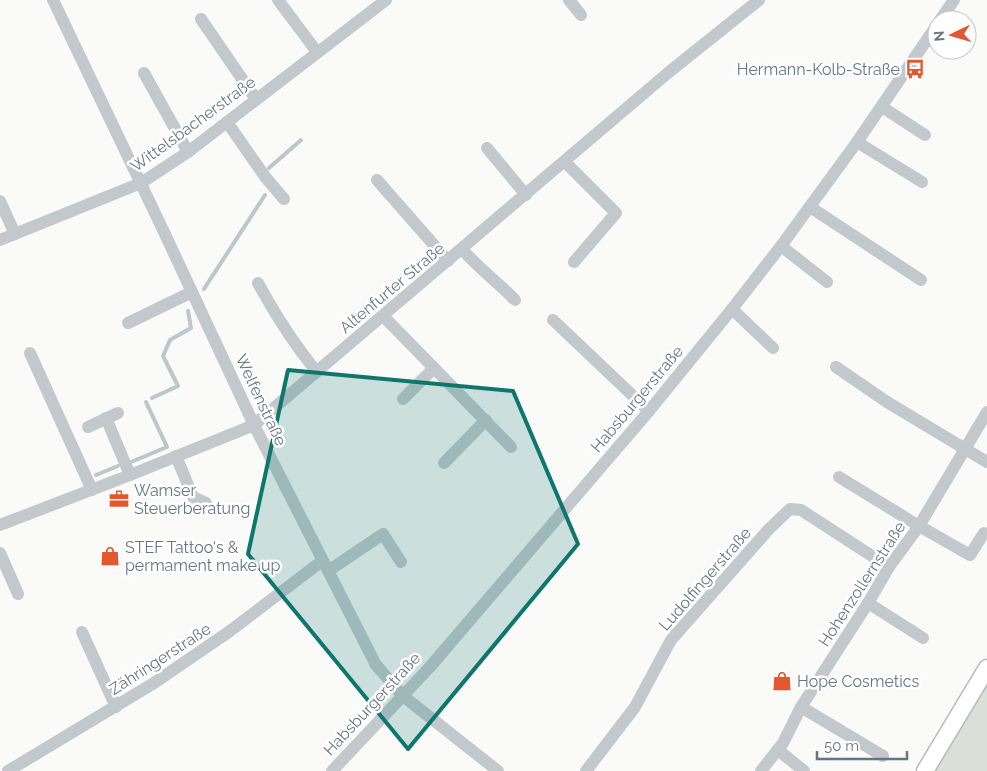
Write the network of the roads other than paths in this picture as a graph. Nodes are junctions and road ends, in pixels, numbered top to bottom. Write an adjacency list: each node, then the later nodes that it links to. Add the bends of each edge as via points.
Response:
1 (53, 0): 21 (street, Welfenstraße)
2 (278, 0): 9 (street)
3 (386, 0): 9 (street, Wittelsbacherstraße)
4 (569, 0): 6 (street)
5 (759, 0): 18 (street, Altenfurter Straße)
6 (581, 15)
7 (201, 19): 11 (street)
8 (927, 40): 12 (street, Habsburgerstraße)
9 (317, 52): 11 (street, Wittelsbacherstraße)
10 (144, 73): 17 (street)
11 (256, 99): 13 (street, Wittelsbacherstraße)
12 (882, 107): 14 (street); 15 (street, Habsburgerstraße)
13 (227, 122): 17 (street, Wittelsbacherstraße); 23 (street)
14 (925, 135)
15 (857, 142): 20 (street); 25 (street, Habsburgerstraße)
16 (487, 148): 22 (street)
17 (188, 152): 21 (street, Wittelsbacherstraße)
18 (565, 162): 22 (street, Altenfurter Straße); 31 (street, via 616,213)
19 (377, 180): 30 (street)
20 (922, 182)
21 (141, 183): 26 (street, Wittelsbacherstraße); 35 (street, Welfenstraße)
22 (526, 195): 29 (street, Altenfurter Straße)
23 (284, 199)
24 (0, 201): 26 (street)
25 (810, 206): 28 (street, Habsburgerstraße); 32 (street)
26 (15, 234): 27 (street, Wittelsbacherstraße)
27 (0, 240)
28 (781, 246): 34 (street); 37 (street, Habsburgerstraße)
29 (462, 249): 30 (street, Altenfurter Straße); 36 (street)
30 (448, 261): 38 (street, Altenfurter Straße)
31 (574, 262)
32 (921, 280)
33 (258, 282): 45 (street, via 296,348)
34 (827, 282)
35 (192, 292): 40 (street); 52 (street, Welfenstraße)
36 (515, 300)
37 (732, 309): 41 (street); 47 (street, Habsburgerstraße)
38 (383, 316): 44 (street); 45 (street, Altenfurter Straße)
39 (553, 320): 47 (street)
40 (128, 323)
41 (773, 348)
42 (30, 353): 61 (street)
43 (836, 367): 55 (street)
44 (434, 368): 46 (street); 51 (street)
45 (317, 372): 52 (street, Altenfurter Straße)
46 (403, 399)
47 (649, 411): 75 (street, Habsburgerstraße)
48 (987, 412): 55 (street, Hohenzollernstraße)
49 (118, 413): 50 (street)
50 (106, 418): 53 (street); 59 (street)
51 (486, 420): 54 (street); 58 (street)
52 (254, 425): 56 (street, Altenfurter Straße); 68 (street, Welfenstraße)
53 (88, 427)
54 (511, 447)
55 (964, 448): 57 (street); 64 (street, Hohenzollernstraße)
56 (176, 456): 59 (street, Altenfurter Straße); 62 (street, via 193,497)
57 (987, 462)
58 (444, 463)
59 (130, 475): 61 (street, Altenfurter Straße)
60 (839, 477): 64 (street)
61 (92, 490): 63 (street, Altenfurter Straße)
62 (206, 503)
63 (0, 525)
64 (919, 526): 65 (street, via 970,555); 69 (street, Hohenzollernstraße)
65 (984, 533)
66 (0, 553): 70 (street)
67 (400, 562): 68 (street, Zähringerstraße, via 383,534)
68 (325, 566): 75 (street, Welfenstraße, via 376,665); 76 (street, Zähringerstraße)
69 (889, 567): 71 (street, Hohenzollernstraße); 83 (street, Ludolfingerstraße, via 801,510 790,509 671,640 635,707)
70 (18, 594)
71 (868, 603): 73 (street); 77 (street, Hohenzollernstraße)
72 (82, 632): 76 (street)
73 (923, 638)
74 (987, 668): 86 (main road)
75 (403, 696): 80 (street, Habsburgerstraße); 82 (street, Welfenstraße)
76 (116, 707): 81 (street, Zähringerstraße)
77 (801, 707): 78 (street, Hohenzollernstraße); 79 (street)
78 (778, 750): 84 (street, Hohenzollernstraße); 85 (street)
79 (883, 756)
80 (340, 769)
81 (8, 771)
82 (498, 771)
83 (586, 771)
84 (761, 771)
85 (804, 771)
86 (925, 771)

